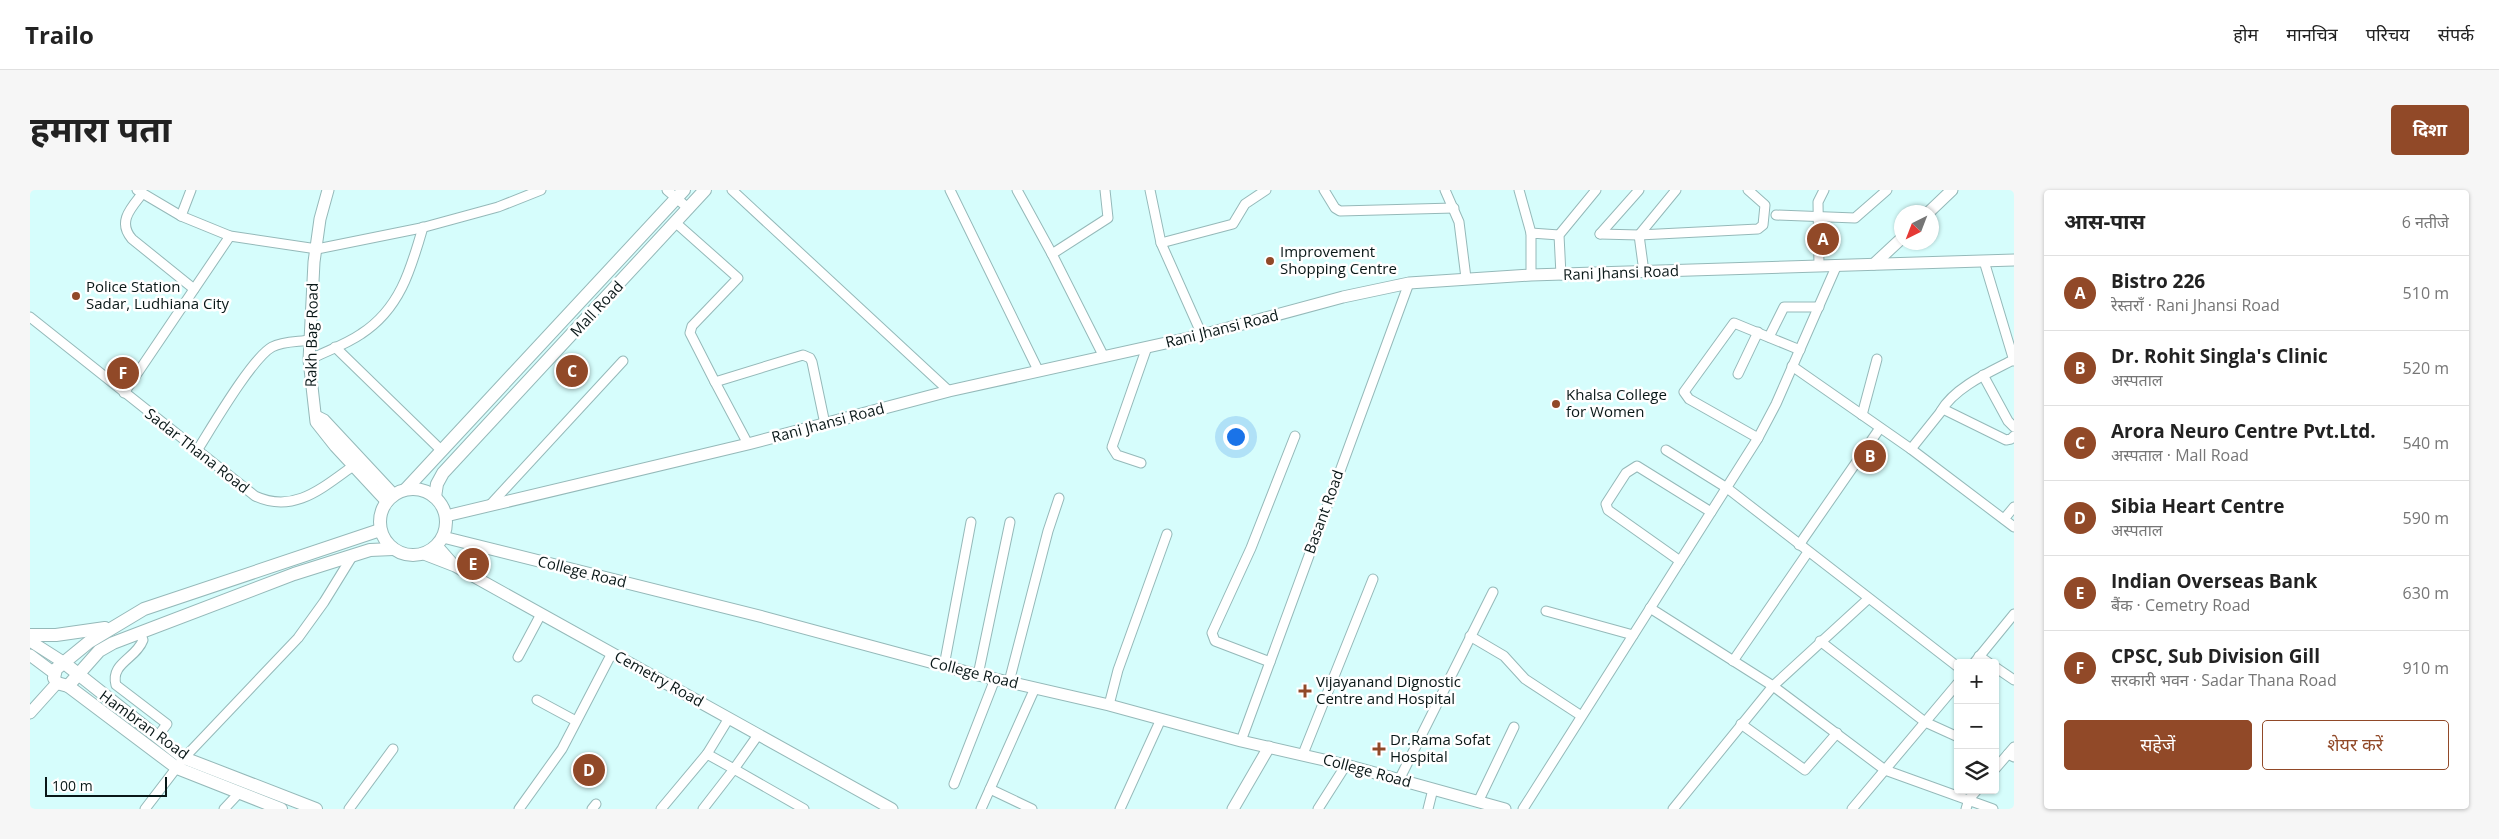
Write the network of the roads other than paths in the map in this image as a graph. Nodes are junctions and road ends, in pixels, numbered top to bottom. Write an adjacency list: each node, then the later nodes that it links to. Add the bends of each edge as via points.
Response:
1 (191, 190): 27 (street)
2 (328, 190): 37 (street, Rakh Bag Road, via 320,219)
3 (541, 190): 30 (street, via 498,207)
4 (705, 190): 25 (main road, Mall Road)
5 (732, 190): 69 (street)
6 (950, 190): 65 (street)
7 (1016, 190): 38 (street)
8 (1105, 190): 38 (street, via 1108,218)
9 (1150, 190): 35 (street)
10 (1266, 190): 35 (street, via 1245,204 1233,224)
11 (1324, 190): 24 (street, via 1340,212)
12 (1445, 190): 24 (street)
13 (1519, 190): 31 (street)
14 (1596, 190): 32 (street)
15 (1639, 190): 33 (street, via 1600,234)
16 (1676, 190): 33 (street)
17 (1748, 190): 33 (street, via 1765,205 1763,225 1758,229)
18 (1824, 190): 28 (street, via 1818,198)
19 (1887, 190): 28 (street, via 1855,218)
20 (1952, 190): 23 (street)
21 (140, 192): 27 (street); 49 (street, via 126,218 126,231)
22 (676, 193): 25 (street); 84 (main road, Mall Road)
23 (1936, 205)
24 (1454, 208): 47 (street, via 1462,234)
25 (689, 209): 29 (main road, Mall Road)
26 (1776, 215): 28 (street)
27 (181, 216): 34 (street)
28 (1818, 217): 42 (street)
29 (676, 223): 68 (street, via 738,278 692,326 690,333); 89 (main road, Mall Road, via 443,473)
30 (423, 227): 37 (street); 56 (street, via 411,270 395,301 373,326)
31 (1531, 233): 32 (street); 45 (street)
32 (1559, 235): 46 (street)
33 (1639, 235): 44 (street)
34 (230, 236): 37 (street); 49 (street)
35 (1161, 243): 53 (street)
36 (1894, 245): 41 (street)
37 (317, 249): 55 (street, Rakh Bag Road)
38 (1052, 254): 59 (street)
39 (2014, 260): 40 (street, Rani Jhansi Road)
40 (1984, 261): 41 (street, Rani Jhansi Road); 63 (street)
41 (1874, 264): 43 (street, Rani Jhansi Road)
42 (1819, 266): 43 (street, Rani Jhansi Road); 44 (street, Rani Jhansi Road)
43 (1836, 266): 50 (street)
44 (1644, 272): 46 (street, Rani Jhansi Road)
45 (1532, 275): 46 (street, Rani Jhansi Road); 47 (street, Rani Jhansi Road)
46 (1560, 275)
47 (1466, 278): 48 (street, Rani Jhansi Road)
48 (1409, 283): 53 (street, Rani Jhansi Road, via 1343,297); 130 (street, Basant Road)
49 (194, 289): 70 (street)
50 (1819, 307): 54 (street, via 1784,307); 58 (street)
51 (30, 317): 70 (street, Sadar Thana Road)
52 (1758, 332): 54 (street); 66 (street); 79 (street, via 1738,324 1731,326 1684,392 1689,400)
53 (1202, 335): 57 (street, Rani Jhansi Road)
54 (1770, 337): 58 (street)
55 (310, 340): 61 (street, Rakh Bag Road); 81 (street, via 280,344 264,353)
56 (335, 347): 61 (street); 84 (street)
57 (1147, 347): 59 (street, Rani Jhansi Road); 85 (street, via 1112,447 1117,455)
58 (1800, 350): 64 (street)
59 (1104, 357): 65 (street, Rani Jhansi Road)
60 (1877, 359): 72 (street)
61 (309, 360): 73 (street, Rakh Bag Road)
62 (623, 360): 92 (street)
63 (2014, 360): 67 (street)
64 (1792, 366): 72 (street); 79 (street)
65 (1038, 370): 69 (street, Rani Jhansi Road)
66 (1738, 374)
67 (1983, 375): 71 (street, via 1947,403); 76 (street)
68 (715, 382): 74 (street, via 806,356 812,362); 80 (street)
69 (949, 391): 74 (street, Rani Jhansi Road)
70 (124, 394): 81 (street, Sadar Thana Road)
71 (1942, 411): 78 (street, via 1948,410 2006,440); 82 (street)
72 (1862, 415): 75 (street)
73 (316, 416): 86 (street, Rakh Bag Road, via 318,427); 90 (street, via 324,420)
74 (825, 424): 80 (street, Rani Jhansi Road)
75 (1880, 428): 82 (street); 103 (street)
76 (2014, 428)
77 (1295, 436): 130 (street, via 1251,548 1212,633 1216,641)
78 (2014, 436)
79 (1758, 438): 87 (street)
80 (748, 444): 92 (street, Rani Jhansi Road)
81 (198, 449): 86 (street, Sadar Thana Road, via 255,496 282,504 303,498)
82 (1911, 449): 96 (street)
83 (1666, 450): 87 (street)
84 (442, 451): 88 (main road, Mall Road)
85 (1141, 463)
86 (353, 466): 90 (street, Rakh Bag Road)
87 (1727, 488): 94 (street); 103 (street)
88 (406, 489): 89 (main road); 90 (main road)
89 (435, 497): 95 (main road)
90 (390, 498): 100 (main road, via 380,519)
91 (1059, 498): 139 (street)
92 (491, 504): 95 (street, Rani Jhansi Road)
93 (2014, 507): 96 (street)
94 (1711, 512): 108 (street); 108 (street, via 1637,466 1626,473 1606,504 1608,510)
95 (446, 516): 102 (main road)
96 (2004, 519): 99 (street)
97 (971, 522): 132 (street)
98 (1010, 522): 134 (street)
99 (2014, 527)
100 (380, 530): 104 (main road); 117 (main road, via 144,609)
101 (1168, 534): 144 (street, via 1118,670)
102 (440, 542): 106 (main road); 109 (street); 132 (street, College Road, via 763,617)
103 (1798, 545): 105 (street)
104 (393, 549): 106 (main road, via 408,555); 107 (main road)
105 (1808, 552): 112 (street); 128 (street)
106 (424, 554): 109 (street, Cemetry Road)
107 (352, 555): 118 (main road); 163 (street, via 298,638)
108 (1680, 561): 113 (street)
109 (455, 566): 115 (street, Cemetry Road)
110 (1374, 579): 161 (street)
111 (1493, 592): 121 (street)
112 (1868, 599): 122 (street); 131 (street)
113 (1650, 608): 120 (street); 128 (street)
114 (1546, 611): 120 (street)
115 (541, 614): 124 (street, Cemetry Road); 126 (street)
116 (2014, 614): 127 (street)
117 (112, 627): 119 (main road, via 56,635); 129 (main road)
118 (140, 633): 135 (main road, via 99,651); 156 (street, via 143,640 140,647 119,666 114,677 116,685 167,724)
119 (30, 635)
120 (1633, 635): 146 (street)
121 (1470, 636): 146 (street, via 1504,656 1525,679); 168 (street)
122 (1820, 640): 140 (street); 150 (street)
123 (30, 641): 129 (street)
124 (612, 653): 147 (street, Cemetry Road); 149 (street)
125 (30, 655): 138 (street)
126 (518, 657)
127 (1976, 659)
128 (1733, 661): 140 (street)
129 (63, 662): 135 (main road, Hambran Road); 138 (main road)
130 (1270, 662): 157 (street, Basant Road)
131 (1954, 664)
132 (944, 666): 134 (street, College Road)
133 (1999, 670): 137 (street)
134 (978, 675): 136 (street, College Road)
135 (77, 676): 138 (main road); 156 (main road, Hambran Road)
136 (995, 679): 139 (street, College Road); 169 (street)
137 (2014, 680)
138 (59, 681): 145 (street); 163 (main road, Hambran Road)
139 (1009, 682): 141 (street, College Road)
140 (1773, 686): 151 (street); 153 (street)
141 (1035, 688): 144 (street, College Road); 170 (street)
142 (1954, 688): 150 (street)
143 (538, 700): 149 (street)
144 (1109, 705): 148 (street, College Road)
145 (30, 713)
146 (1580, 715): 195 (street)
147 (728, 718): 154 (street, Cemetry Road); 160 (street)
148 (1161, 719): 157 (street, College Road); 190 (street)
149 (576, 721): 183 (street, via 562,748)
150 (1925, 722): 155 (street); 167 (street)
151 (1741, 724): 153 (street, via 1804,770); 196 (street)
152 (1514, 727): 175 (street)
153 (1837, 733): 167 (street)
154 (758, 735): 166 (street); 177 (street, Cemetry Road)
155 (1954, 736)
156 (157, 737): 163 (main road, Hambran Road)
157 (1241, 741): 158 (street, College Road)
158 (1269, 746): 161 (street, College Road); 191 (street)
159 (393, 748): 182 (street)
160 (707, 754): 166 (street); 184 (street)
161 (1303, 754): 165 (street, College Road)
162 (2007, 754): 164 (street)
163 (180, 763): 172 (main road, Hambran Road); 178 (street); 181 (main road, Hambran Road)
164 (1999, 764)
165 (1346, 765): 168 (street, College Road); 192 (street)
166 (734, 769): 176 (street); 185 (street)
167 (1885, 770): 174 (street); 197 (street)
168 (1399, 780): 171 (street, College Road)
169 (954, 784)
170 (990, 789): 188 (street); 189 (street)
171 (1433, 789): 175 (street, College Road); 193 (street)
172 (239, 793): 179 (street); 180 (main road, Hambran Road)
173 (1973, 794): 174 (street)
174 (1969, 799): 198 (street); 199 (street)
175 (1478, 802): 194 (street, College Road)
176 (792, 806): 186 (street)
177 (877, 806): 187 (street, Cemetry Road)
178 (145, 809)
179 (224, 809)
180 (280, 809)
181 (316, 809)
182 (349, 809)
183 (519, 809)
184 (661, 809)
185 (703, 809)
186 (804, 809)
187 (892, 809)
188 (980, 809)
189 (1032, 809)
190 (1120, 809)
191 (1233, 809)
192 (1318, 809)
193 (1428, 809)
194 (1505, 809)
195 (1523, 809)
196 (1673, 809)
197 (1852, 809)
198 (1966, 809)
199 (1993, 809)

